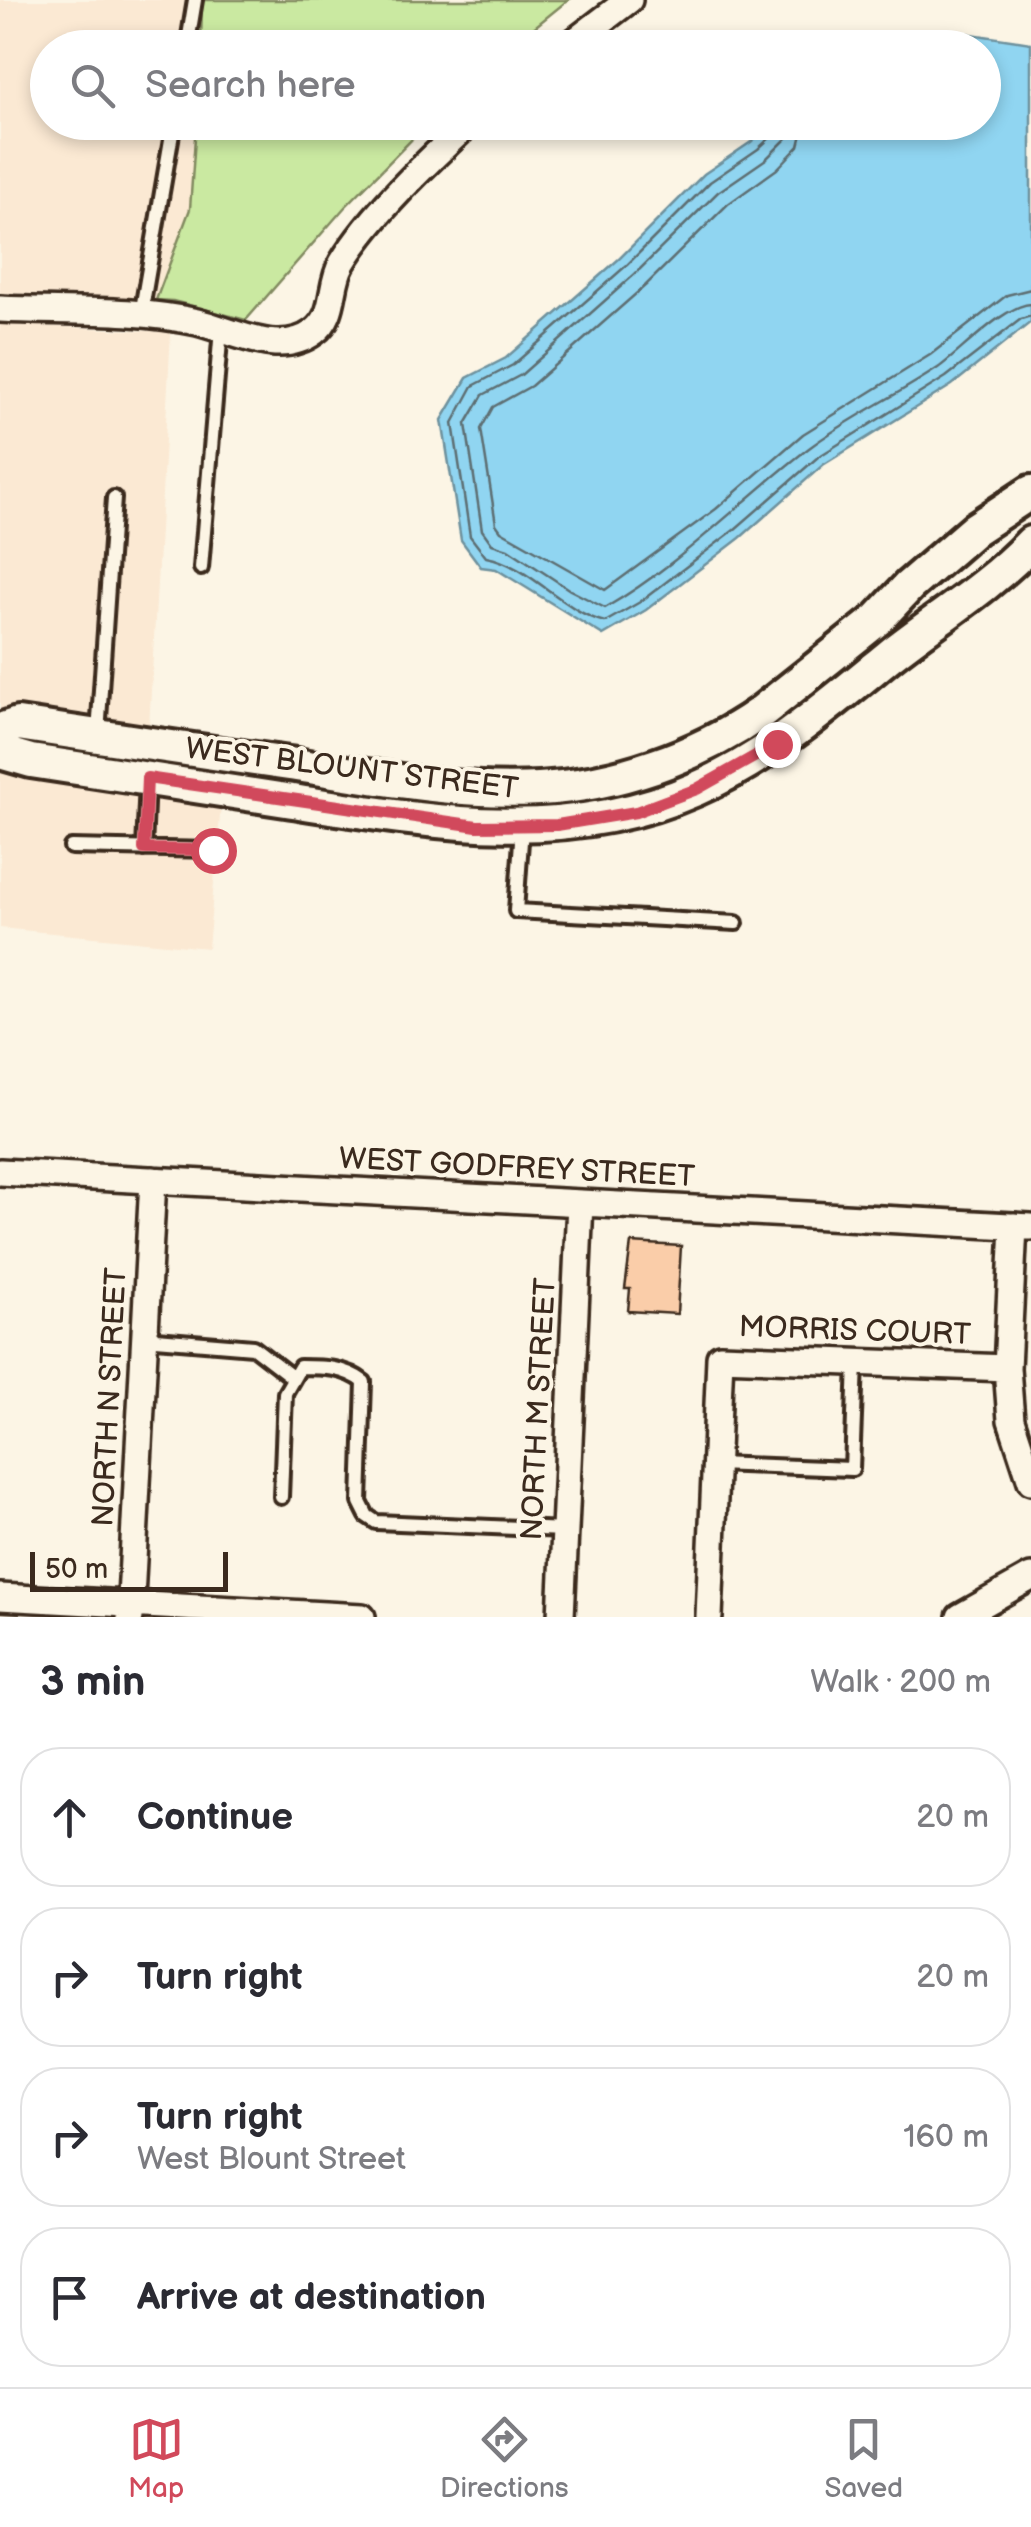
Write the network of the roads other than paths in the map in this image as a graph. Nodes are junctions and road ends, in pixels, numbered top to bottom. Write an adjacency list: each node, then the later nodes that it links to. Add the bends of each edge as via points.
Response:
1 (195, 0): 3 (lane)
2 (629, 0): 4 (street)
3 (190, 30)
4 (590, 30)
5 (171, 140): 8 (lane)
6 (452, 140): 9 (street, via 340,266 328,317 315,331 298,341 269,343)
7 (0, 309): 8 (street)
8 (140, 315): 9 (street)
9 (221, 329): 13 (lane)
10 (1031, 492): 14 (street, WEST BLOUNT STREET, via 975,529 878,620)
11 (114, 498): 16 (lane)
12 (1031, 543): 17 (street, WEST BLOUNT STREET, via 970,599)
13 (201, 568)
14 (760, 713): 17 (street); 21 (street, WEST BLOUNT STREET, via 633,773)
15 (0, 730): 16 (street, WEST BLOUNT STREET, via 18,724)
16 (98, 736): 19 (street, WEST BLOUNT STREET)
17 (777, 744): 23 (street, WEST BLOUNT STREET, via 697,789 636,812)
18 (0, 752): 20 (street, WEST BLOUNT STREET)
19 (362, 775): 21 (street, WEST BLOUNT STREET); 22 (street)
20 (147, 778): 22 (street, WEST BLOUNT STREET); 25 (lane)
21 (523, 790): 23 (lane)
22 (356, 810): 23 (street, WEST BLOUNT STREET)
23 (522, 826): 27 (lane, via 516,911)
24 (71, 847): 25 (lane)
25 (144, 849): 26 (lane)
26 (213, 850)
27 (736, 922)
28 (0, 1172): 29 (street, WEST GODFREY STREET)
29 (153, 1180): 30 (street, WEST GODFREY STREET); 32 (street, NORTH N STREET)
30 (580, 1203): 31 (street, WEST GODFREY STREET); 39 (street, NORTH M STREET)
31 (1022, 1226): 34 (street)
32 (144, 1338): 35 (lane, via 253,1347); 42 (street, NORTH N STREET)
33 (856, 1363): 34 (street, MORRIS COURT); 36 (street, MORRIS COURT, via 720,1358); 36 (lane, via 852,1470)
34 (1007, 1368): 37 (street, via 1011,1420)
35 (292, 1377): 38 (lane, via 285,1394); 39 (lane, via 300,1367 323,1367 364,1382 360,1502 376,1522)
36 (715, 1464): 45 (street, MORRIS COURT)
37 (1031, 1481)
38 (281, 1497)
39 (565, 1530): 44 (street, NORTH M STREET)
40 (1031, 1577): 46 (street)
41 (0, 1598): 42 (street)
42 (131, 1611): 43 (street)
43 (362, 1617)
44 (561, 1617)
45 (709, 1617)
46 (960, 1617)

